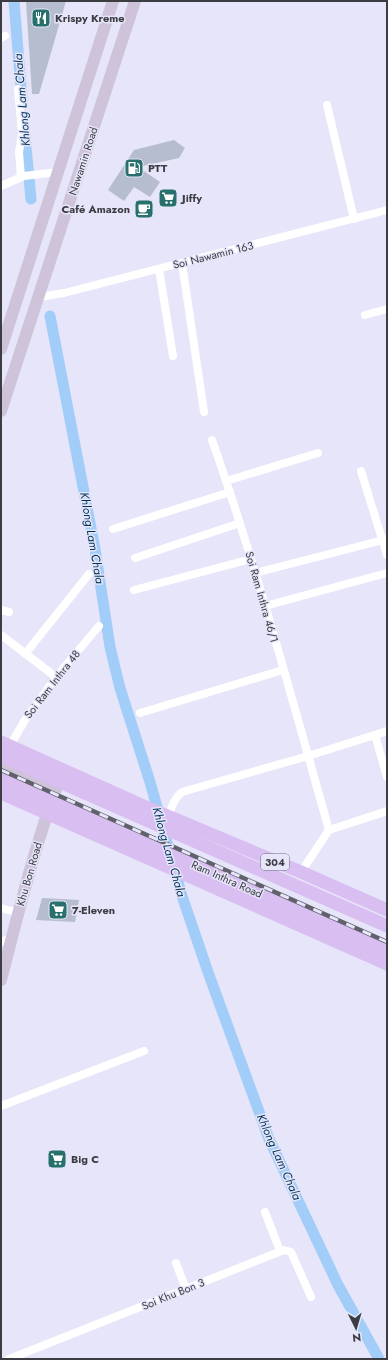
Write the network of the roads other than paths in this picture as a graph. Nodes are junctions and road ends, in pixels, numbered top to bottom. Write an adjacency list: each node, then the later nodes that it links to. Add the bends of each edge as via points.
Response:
1 (113, 1): 5 (main road, Nawamin Road)
2 (135, 1): 12 (main road, Nawamin Road)
3 (18, 89): 6 (street)
4 (327, 105): 9 (street)
5 (58, 172): 6 (street); 15 (main road, Nawamin Road)
6 (22, 177): 7 (street)
7 (1, 186)
8 (387, 210): 9 (street, Soi Nawamin 163)
9 (354, 219): 10 (street, Soi Nawamin 163)
10 (182, 263): 11 (street, Soi Nawamin 163); 18 (street)
11 (159, 269): 12 (street, Soi Nawamin 163); 16 (street)
12 (39, 297): 17 (main road, Nawamin Road)
13 (387, 309): 14 (street)
14 (365, 315)
15 (1, 349)
16 (173, 356)
17 (1, 411)
18 (204, 412)
19 (212, 440): 22 (street, Soi Ram Inthra 46/1)
20 (318, 453): 22 (street)
21 (361, 471): 27 (street)
22 (226, 481): 23 (street, Soi Ram Inthra 46/1)
23 (230, 492): 24 (street, Soi Ram Inthra 46/1); 26 (street)
24 (240, 523): 30 (street); 31 (street, Soi Ram Inthra 46/1)
25 (387, 524): 27 (street)
26 (113, 529)
27 (380, 529): 28 (street)
28 (385, 540): 29 (street); 33 (street)
29 (387, 555)
30 (134, 558)
31 (251, 559): 33 (street, Soi Ram Inthra 46/1); 35 (street)
32 (387, 572): 36 (street)
33 (255, 573): 36 (street, Soi Ram Inthra 46/1)
34 (89, 574): 39 (street)
35 (134, 590)
36 (265, 606): 40 (street, Soi Ram Inthra 46/1)
37 (99, 626): 41 (street, Soi Ram Inthra 48)
38 (1, 635): 39 (street)
39 (26, 654): 41 (street)
40 (283, 670): 42 (street); 46 (street, Soi Ram Inthra 46/1)
41 (56, 677): 45 (street, Soi Ram Inthra 48)
42 (140, 713)
43 (387, 731): 44 (street)
44 (374, 735): 46 (street); 49 (street)
45 (4, 748): 48 (main road, 304); 63 (main road, Ram Inthra Road / 304, via 295,886)
46 (308, 756): 56 (street, via 182,792); 57 (street, Soi Ram Inthra 46/1)
47 (1, 764): 52 (main road, via 50,788)
48 (63, 770): 52 (main road, Khu Bon Road); 53 (main road, 304)
49 (387, 777)
50 (1, 779): 65 (main road, Ram Inthra Road)
51 (1, 793): 55 (main road, Ram Inthra Road)
52 (53, 796): 55 (main road, Khu Bon Road)
53 (124, 798): 56 (main road, 304); 58 (main road, via 114,803 103,814 99,828)
54 (387, 811): 57 (street)
55 (47, 814): 58 (main road, Ram Inthra Road); 62 (main road, Khu Bon Road)
56 (166, 816): 59 (main road, 304)
57 (329, 830): 59 (street)
58 (105, 838): 66 (main road, Ram Inthra Road)
59 (301, 872): 61 (main road, 304)
60 (1, 908): 62 (street)
61 (387, 910)
62 (19, 913): 64 (main road, Khu Bon Road)
63 (387, 926)
64 (7, 940): 67 (main road, Khu Bon Road)
65 (387, 951)
66 (387, 964)
67 (1, 980)
68 (144, 1051): 69 (street)
69 (1, 1106)
70 (265, 1212): 71 (street)
71 (280, 1251): 73 (street, Soi Khu Bon 3); 74 (street, via 291,1252)
72 (176, 1262): 73 (street)
73 (186, 1289): 75 (street, Soi Khu Bon 3)
74 (312, 1296)
75 (9, 1359)

